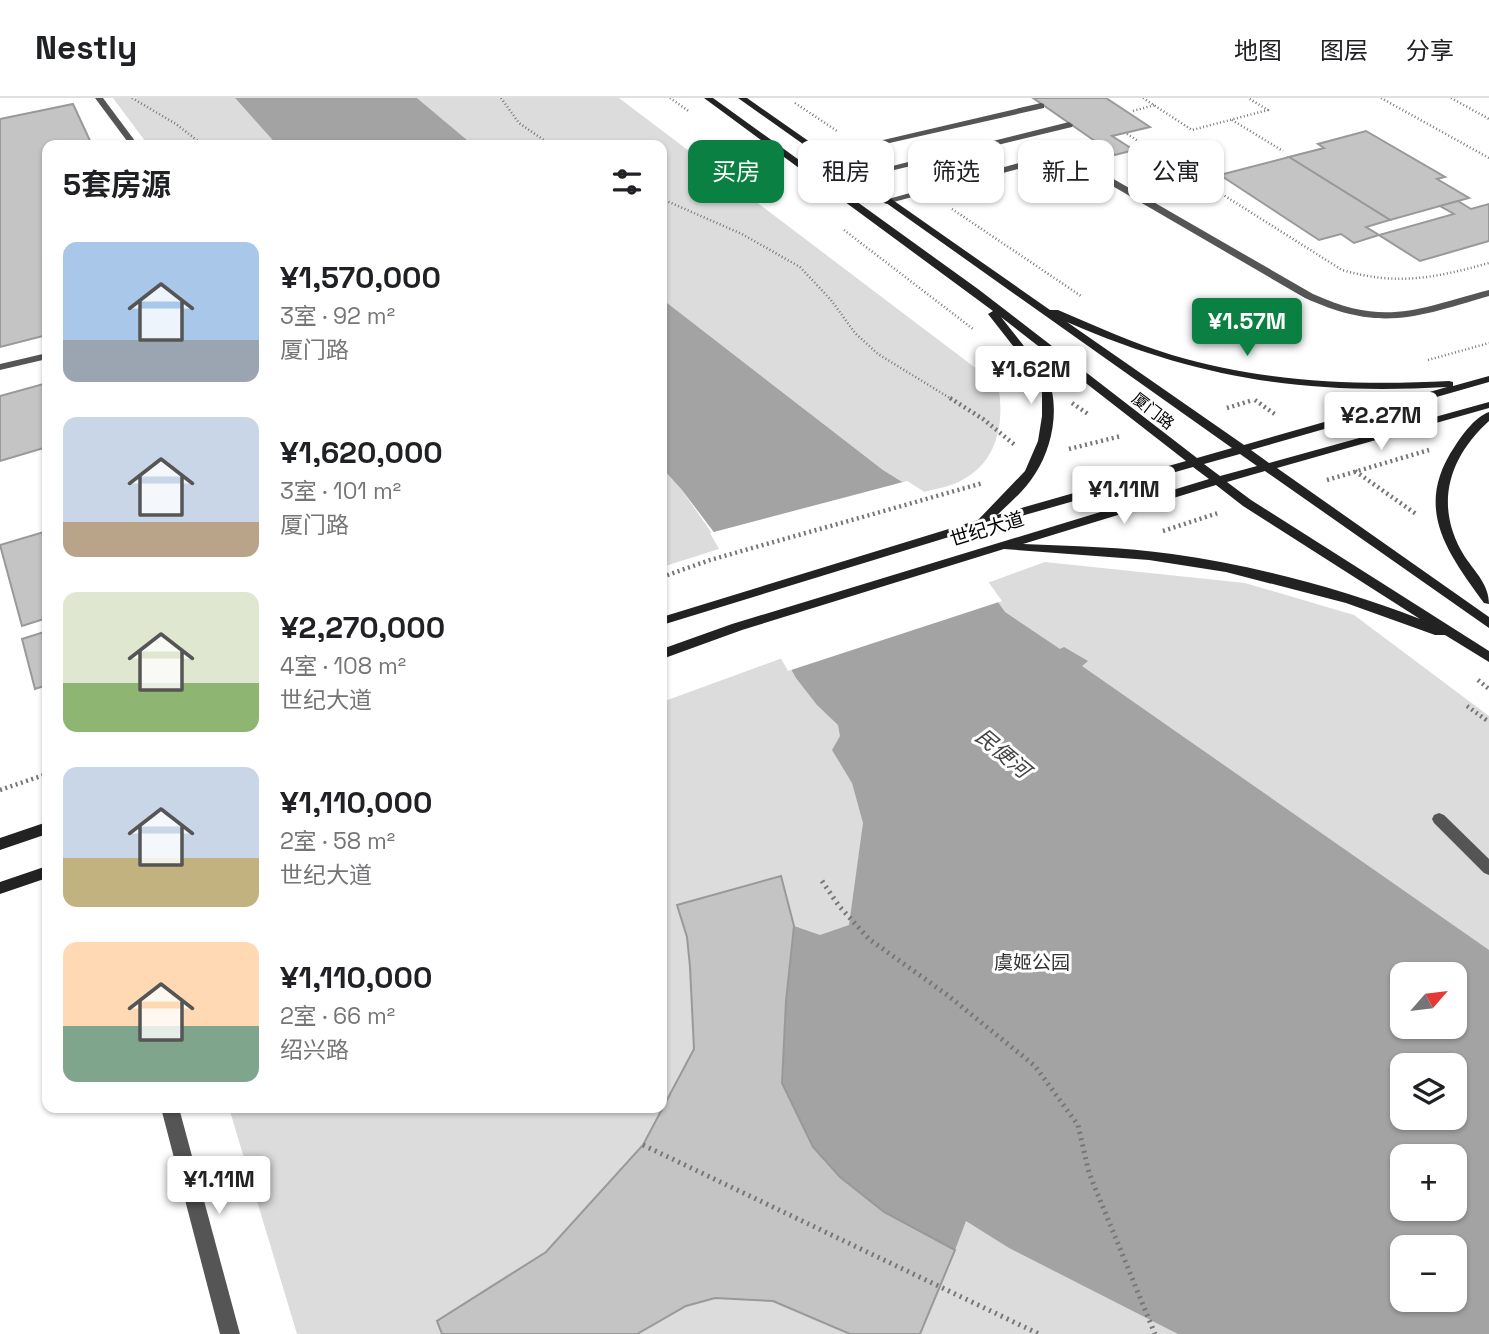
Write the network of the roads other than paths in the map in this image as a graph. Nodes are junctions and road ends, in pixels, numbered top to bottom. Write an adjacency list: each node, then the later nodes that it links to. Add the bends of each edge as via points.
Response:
1 (99, 98): 6 (street)
2 (708, 98): 12 (street, 厦门路)
3 (742, 98): 7 (street, 厦门路)
4 (1041, 106): 8 (street)
5 (1069, 125): 9 (street)
6 (130, 140)
7 (802, 140)
8 (891, 140)
9 (894, 167)
10 (894, 199): 13 (street, via 1037,161 1071,161 1334,307 1373,316 1447,305)
11 (890, 203): 14 (street, 厦门路)
12 (974, 291): 21 (street, 厦门路); 24 (street, via 1045,384 1048,411 1045,436 1031,472)
13 (1489, 293)
14 (1023, 298): 17 (street, via 1116,340 1185,363 1234,372 1388,388); 20 (street, 厦门路)
15 (42, 357): 16 (street)
16 (0, 367)
17 (1484, 380): 20 (street, 世纪大道)
18 (1489, 405): 22 (street, 世纪大道)
19 (1489, 415): 26 (street, via 1456,450 1442,493 1442,522)
20 (1240, 449): 21 (street, 世纪大道); 22 (street, 厦门路)
21 (1195, 462): 23 (street, 厦门路); 24 (street, 世纪大道)
22 (1265, 467): 23 (street, 世纪大道); 28 (street, 厦门路)
23 (1217, 480): 25 (street, 世纪大道); 29 (street, 厦门路)
24 (982, 524): 27 (street, 世纪大道)
25 (997, 546): 29 (street, via 1194,562 1382,608); 30 (street, 世纪大道)
26 (1489, 600)
27 (667, 619)
28 (1489, 623)
29 (1473, 645): 31 (street, 厦门路)
30 (667, 652)
31 (1489, 657)
32 (1439, 819): 35 (street)
33 (42, 830): 34 (street)
34 (0, 844)
35 (1489, 869)
36 (42, 874): 37 (street)
37 (0, 888)
38 (171, 1113): 39 (street)
39 (230, 1334)

